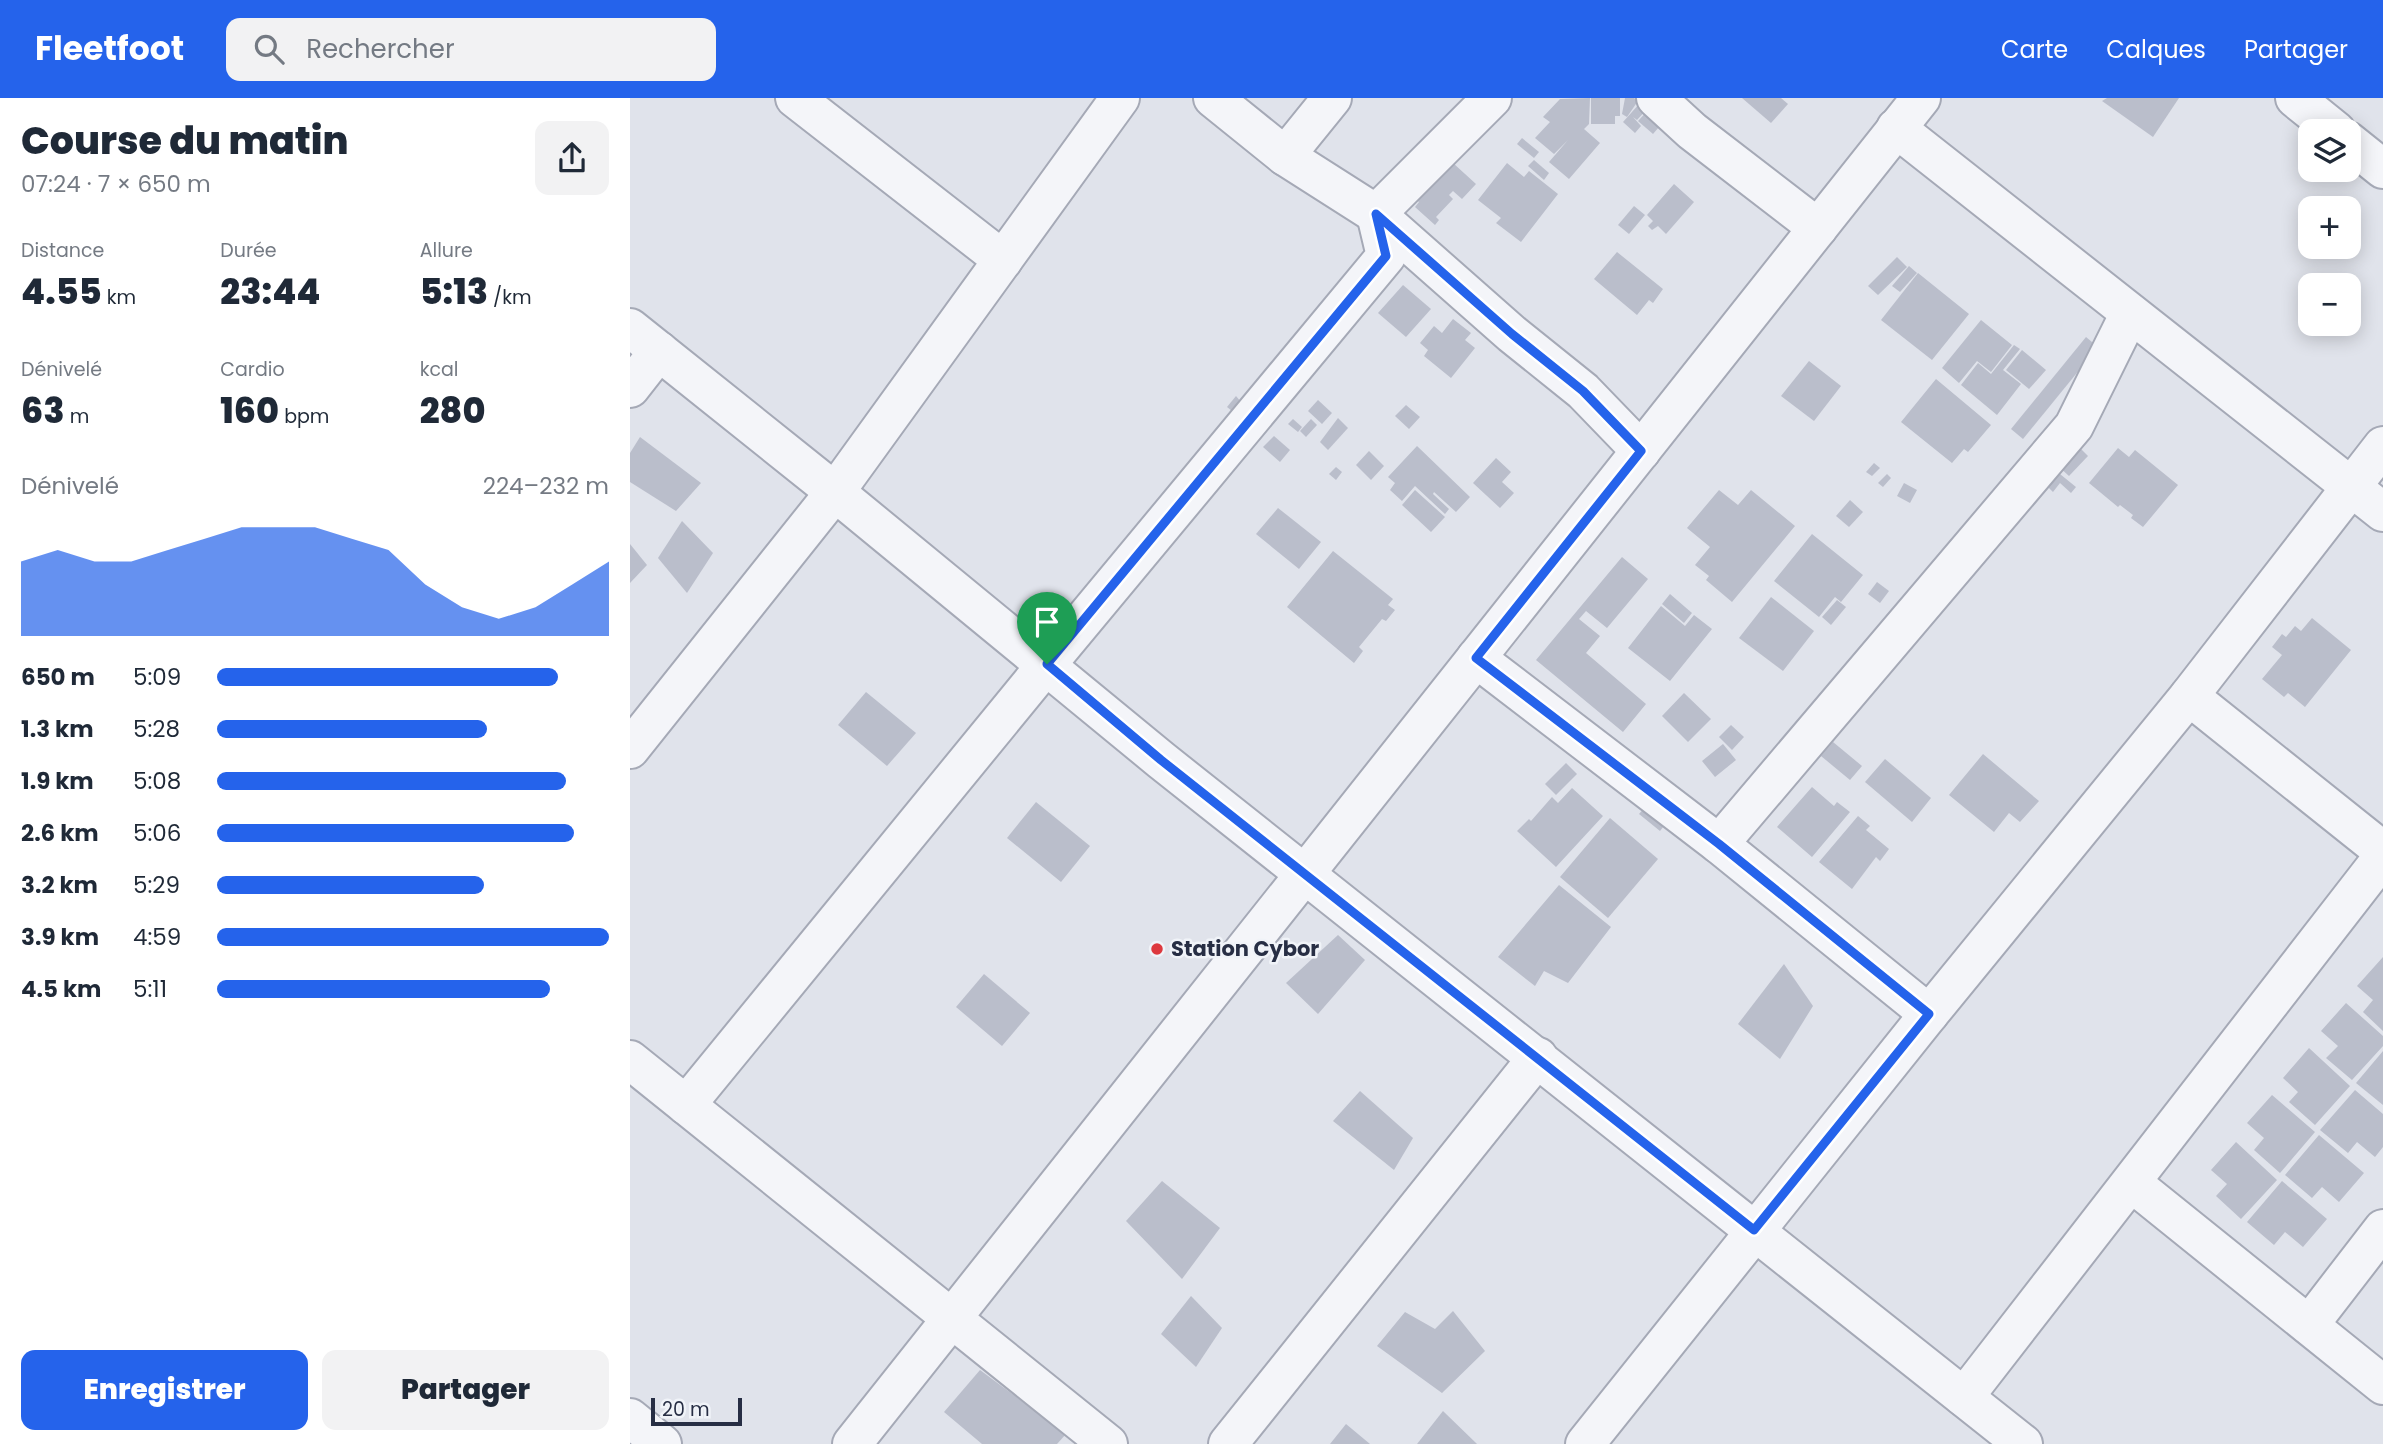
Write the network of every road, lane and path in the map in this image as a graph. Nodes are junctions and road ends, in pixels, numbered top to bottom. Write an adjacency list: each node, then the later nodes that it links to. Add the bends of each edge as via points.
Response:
1 (795, 98): 16 (street)
2 (1120, 98): 16 (street)
3 (1213, 98): 12 (street)
4 (1332, 98): 12 (street)
5 (1492, 98): 14 (street)
6 (1656, 98): 15 (street)
7 (1921, 98): 10 (street)
8 (2304, 101): 9 (street)
9 (2323, 119)
10 (1896, 128): 15 (street); 17 (street)
11 (2361, 151): 13 (street)
12 (1285, 156): 14 (street)
13 (2383, 169)
14 (1376, 214): 21 (street, via 1583,391); 26 (street, via 1386,256)
15 (1818, 228): 21 (street)
16 (1003, 260): 23 (street)
17 (2130, 313): 22 (street); 29 (street, via 2074,426)
18 (644, 340): 19 (street); 23 (street)
19 (630, 388)
20 (2383, 446): 22 (street)
21 (1641, 451): 25 (street)
22 (2351, 487): 24 (street); 27 (street)
23 (835, 492): 26 (street); 28 (street)
24 (2383, 512)
25 (1476, 658): 29 (street); 32 (street)
26 (1047, 664): 32 (street); 36 (street)
27 (2189, 696): 30 (street); 33 (street)
28 (630, 748)
29 (1719, 844): 33 (street)
30 (2383, 851)
31 (2383, 857): 37 (street)
32 (1305, 873): 34 (street); 40 (street)
33 (1929, 1014): 39 (street)
34 (1538, 1058): 39 (street); 48 (street)
35 (630, 1060): 36 (street)
36 (685, 1105): 40 (street)
37 (2132, 1183): 41 (street); 43 (street)
38 (2383, 1229): 41 (street)
39 (1754, 1230): 43 (street); 49 (street)
40 (951, 1318): 46 (street); 47 (street)
41 (2309, 1325): 42 (street)
42 (2383, 1385)
43 (1964, 1397): 50 (street)
44 (630, 1418): 45 (street)
45 (662, 1444)
46 (852, 1444)
47 (1108, 1444)
48 (1228, 1444)
49 (1585, 1444)
50 (2022, 1444)

